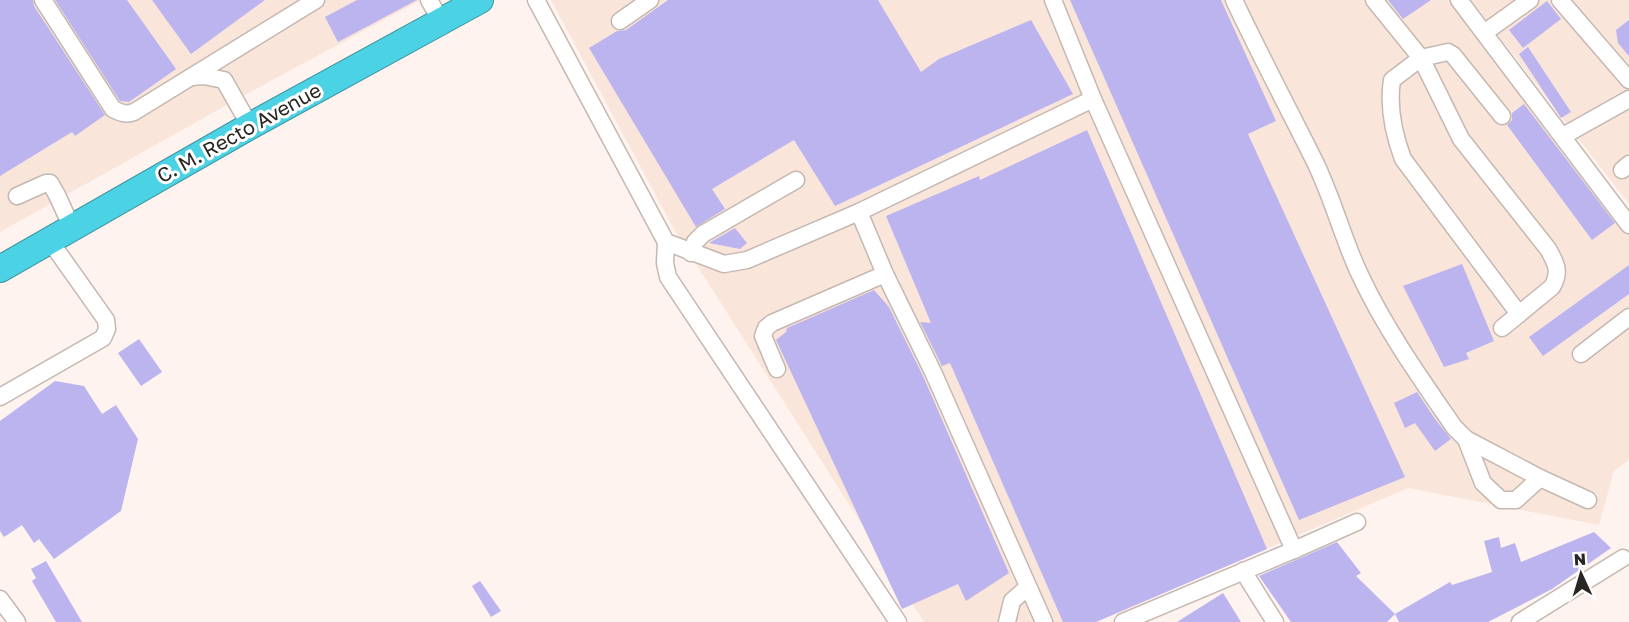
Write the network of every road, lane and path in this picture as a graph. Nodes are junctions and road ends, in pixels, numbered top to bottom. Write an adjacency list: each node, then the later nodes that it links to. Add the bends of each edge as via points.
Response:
1 (43, 0): 16 (street, via 113,109 121,114 134,112)
2 (316, 0): 16 (street)
3 (480, 0): 12 (highway, C. M. Recto Avenue)
4 (536, 0): 29 (street)
5 (650, 0): 13 (street)
6 (1053, 0): 18 (street)
7 (1234, 0): 39 (street, via 1314,159 1377,310 1454,427)
8 (1374, 0): 15 (street)
9 (1459, 0): 14 (street)
10 (1530, 0): 14 (street)
11 (1560, 0): 17 (street)
12 (435, 10): 21 (highway, C. M. Recto Avenue)
13 (620, 21)
14 (1484, 33): 22 (street)
15 (1421, 58): 20 (street, via 1448,52); 33 (street, via 1394,76 1391,84 1392,115 1403,159); 33 (street, via 1461,139 1548,249 1556,267 1558,273 1552,287)
16 (190, 77): 21 (street, via 224,80)
17 (1629, 80)
18 (1093, 99): 25 (street); 43 (street)
19 (1629, 99): 22 (street)
20 (1502, 116)
21 (250, 126): 27 (highway, C. M. Recto Avenue)
22 (1563, 136): 26 (street)
23 (796, 180): 30 (street, via 703,234)
24 (17, 196): 27 (street, via 50,183)
25 (859, 213): 30 (street, via 740,263 724,264); 32 (street)
26 (1629, 225)
27 (72, 228): 28 (highway, C. M. Recto Avenue)
28 (50, 241): 31 (highway, C. M. Recto Avenue); 38 (street, via 106,320 107,329 103,338)
29 (666, 242): 30 (street); 49 (street, via 668,277)
30 (691, 252)
31 (0, 269)
32 (885, 274): 37 (street, via 766,328 763,336); 46 (street, via 927,358)
33 (1519, 314): 35 (street)
34 (1629, 317): 36 (street)
35 (1502, 328)
36 (1581, 354)
37 (777, 369)
38 (0, 397)
39 (1466, 439): 40 (street); 40 (street, via 1483,483 1501,500 1516,500)
40 (1540, 478): 41 (street)
41 (1588, 500)
42 (1358, 522): 43 (street)
43 (1294, 550): 45 (street)
44 (1623, 558): 54 (street)
45 (1243, 571): 52 (street); 53 (street)
46 (1028, 587): 50 (street, via 1012,601); 51 (street)
47 (0, 599): 48 (street)
48 (17, 622)
49 (898, 622)
50 (1007, 622)
51 (1044, 622)
52 (1123, 622)
53 (1275, 622)
54 (1520, 622)

